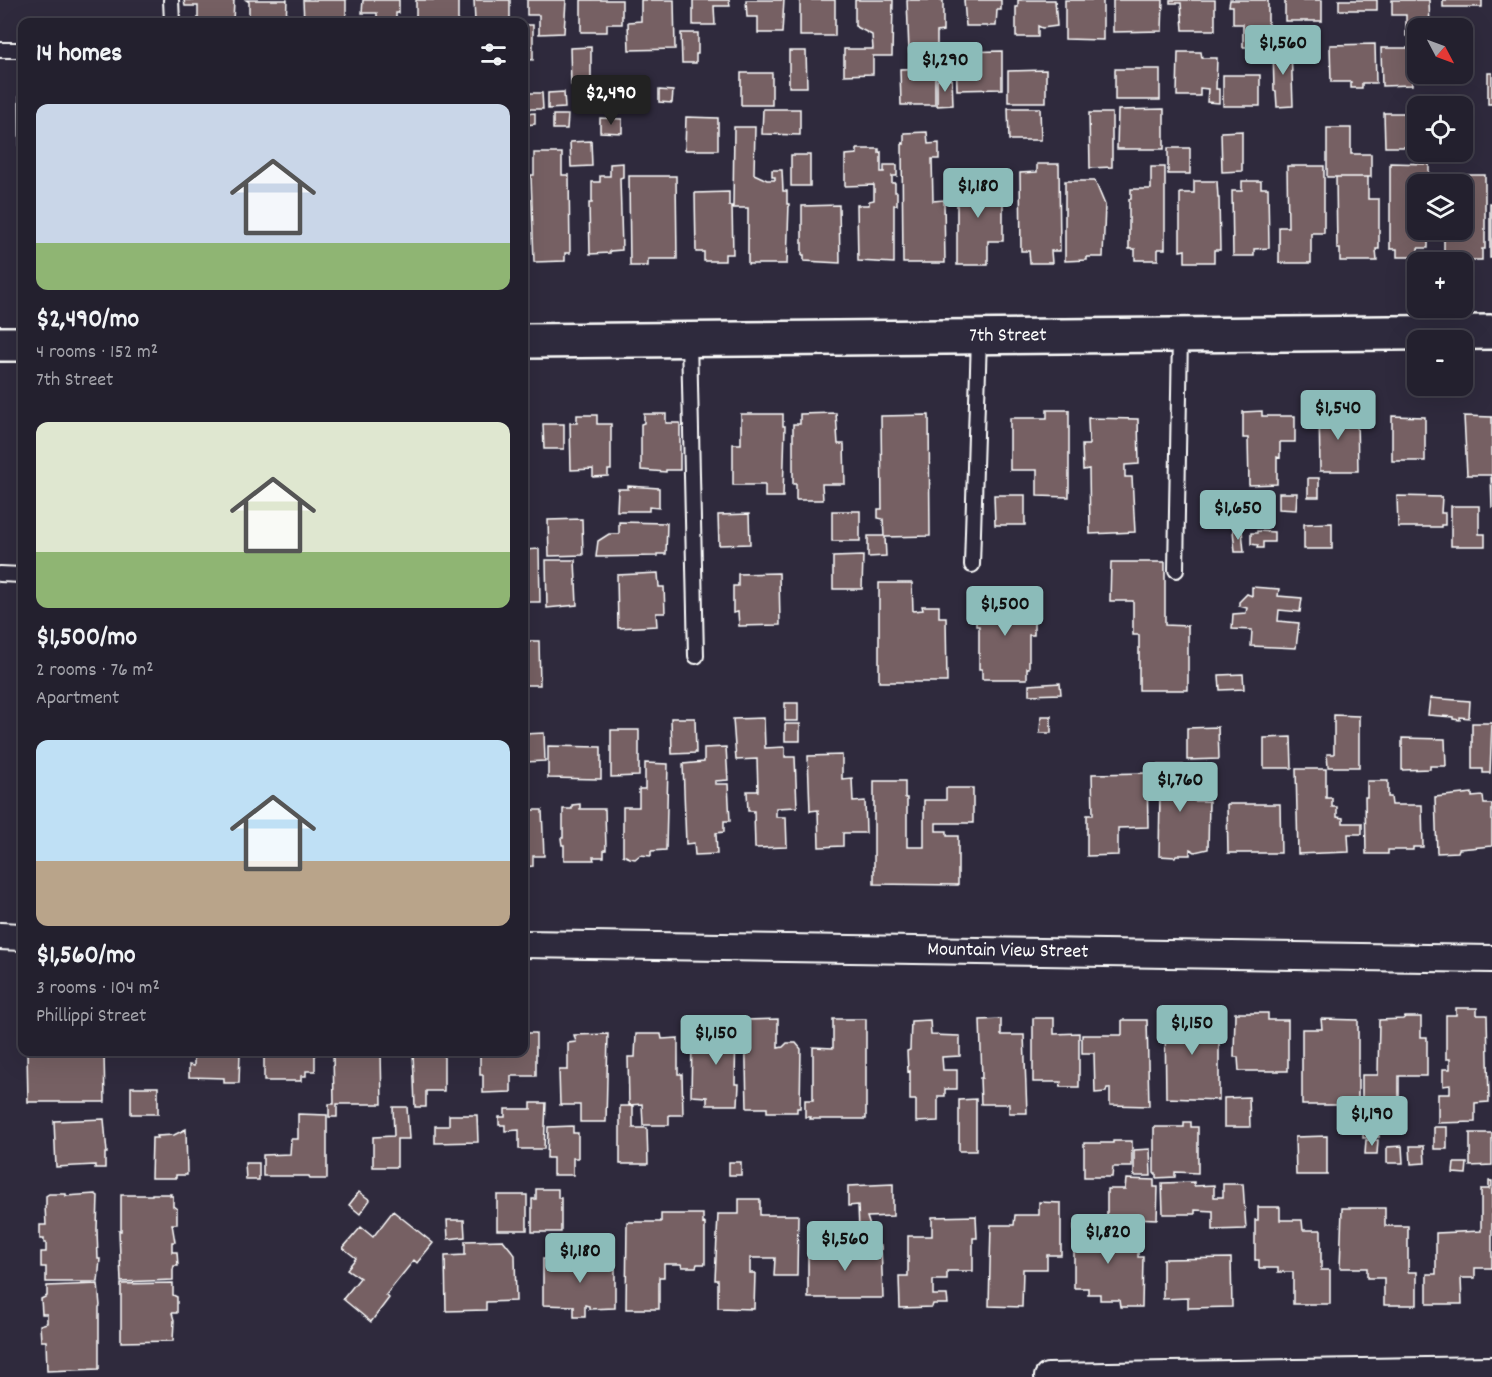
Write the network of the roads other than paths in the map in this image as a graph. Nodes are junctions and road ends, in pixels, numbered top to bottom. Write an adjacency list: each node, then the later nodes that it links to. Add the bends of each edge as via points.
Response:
1 (171, 0): 2 (lane)
2 (172, 18)
3 (0, 50): 4 (lane)
4 (18, 50)
5 (1492, 332): 6 (street, 7th Street)
6 (1180, 335): 7 (street, 7th Street); 13 (lane)
7 (979, 337): 8 (street, 7th Street); 12 (lane)
8 (689, 339): 9 (street, 7th Street); 16 (lane)
9 (528, 341)
10 (0, 344): 11 (street)
11 (18, 344)
12 (972, 564)
13 (1176, 570)
14 (0, 574): 15 (lane)
15 (18, 575)
16 (696, 656)
17 (0, 936): 18 (street)
18 (18, 937)
19 (528, 944): 20 (street, Mountain View Street)
20 (1492, 959)
21 (1492, 1370): 22 (street)
22 (1048, 1377)

